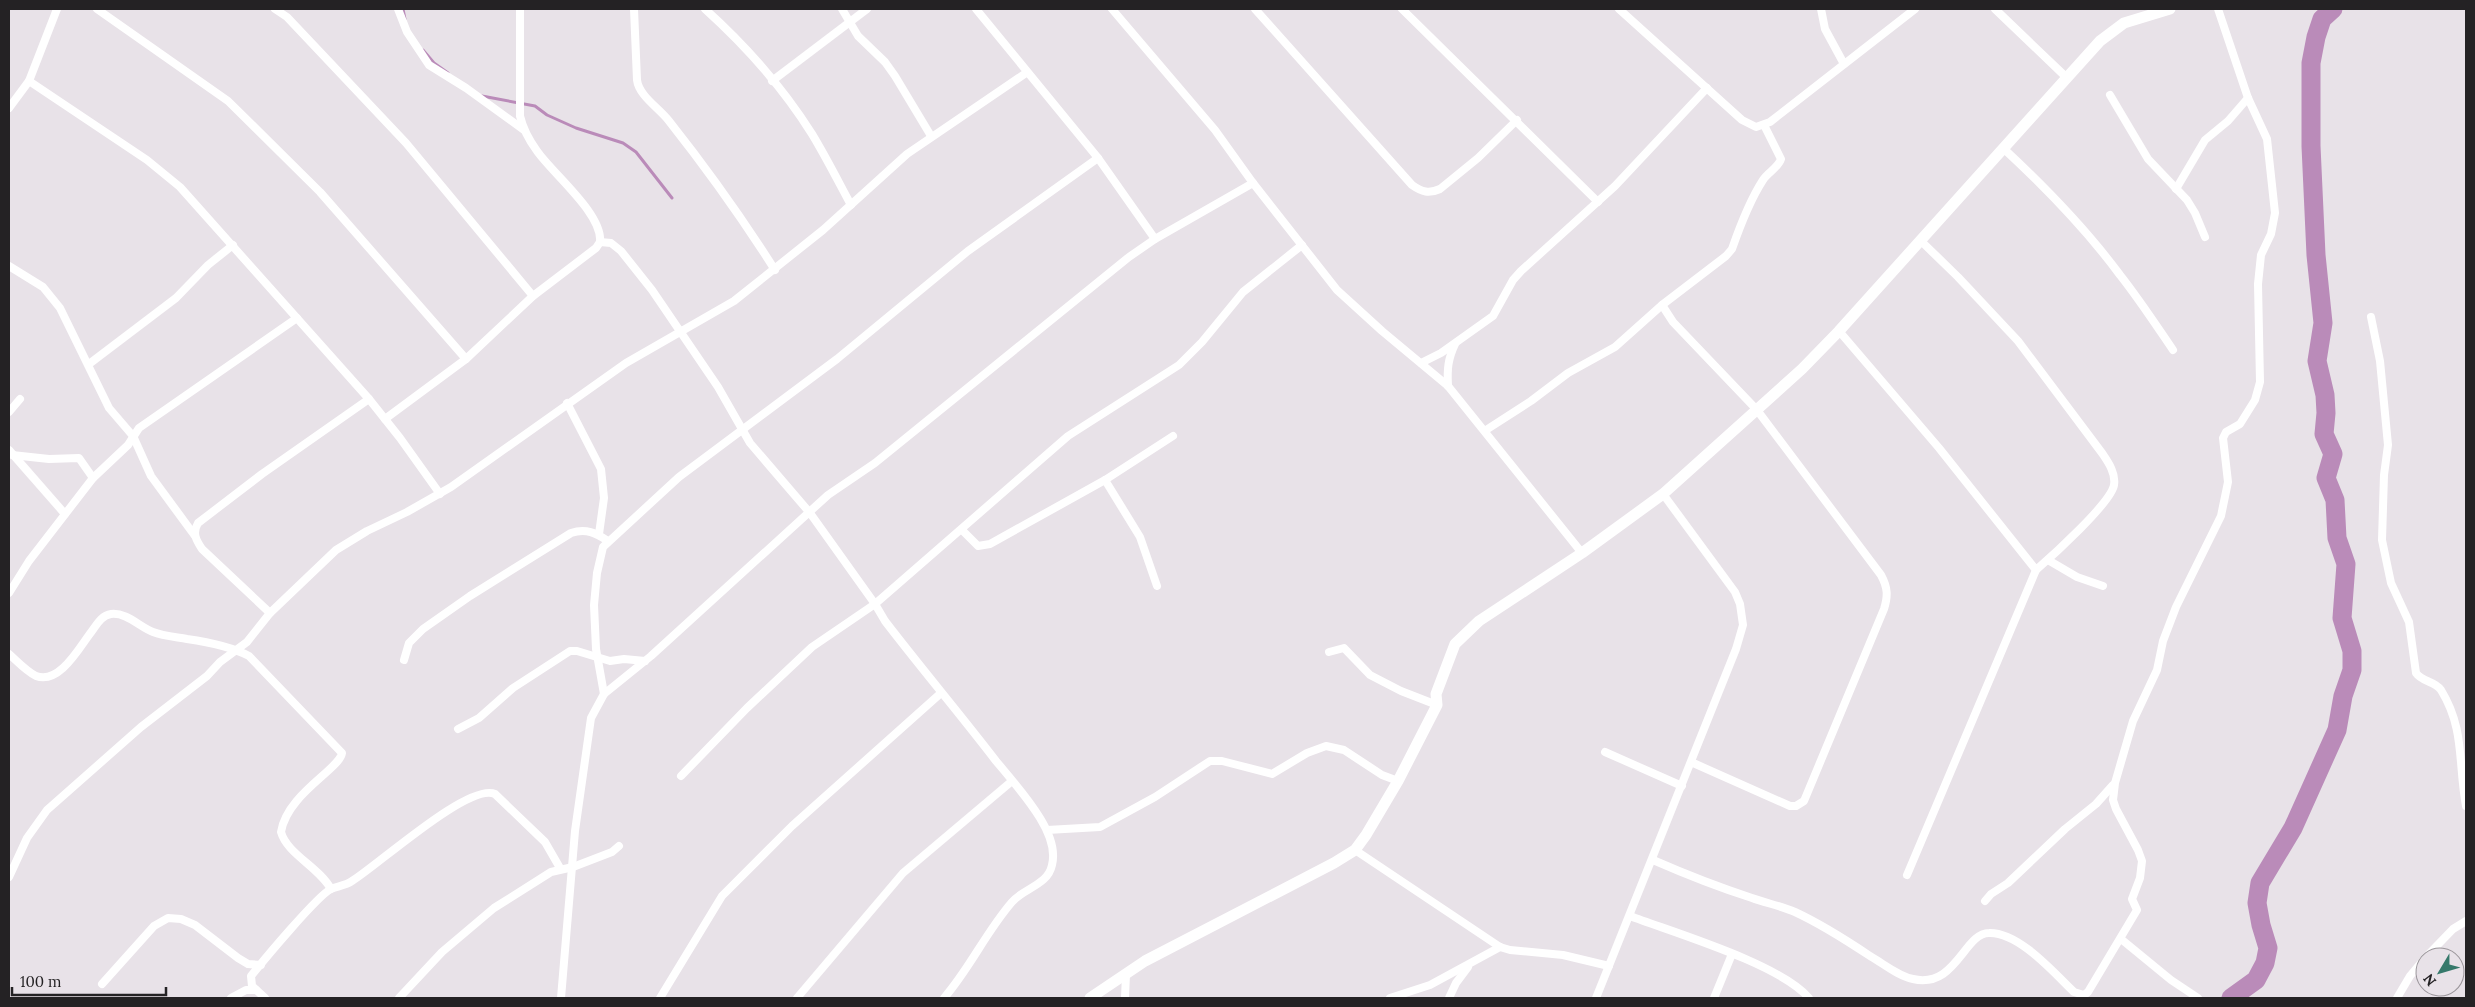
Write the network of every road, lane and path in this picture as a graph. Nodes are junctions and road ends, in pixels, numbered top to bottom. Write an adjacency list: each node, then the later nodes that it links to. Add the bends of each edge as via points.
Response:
1 (57, 9): 24 (street)
2 (97, 9): 56 (street, via 228,101 320,192)
3 (275, 9): 48 (street, via 287,17 406,143)
4 (398, 9): 32 (street, via 406,32 429,65)
5 (520, 9): 32 (street, via 520,116)
6 (634, 9): 47 (street, via 640,90 669,120 747,226)
7 (707, 9): 25 (street)
8 (842, 9): 20 (street)
9 (867, 9): 20 (street)
10 (976, 9): 22 (street)
11 (1112, 9): 36 (street, via 1192,101)
12 (1255, 9): 30 (street, via 1412,185 1422,192 1440,189 1478,158)
13 (1402, 9): 30 (street)
14 (1619, 9): 26 (street)
15 (1821, 9): 21 (street, via 1825,29)
16 (1915, 9): 21 (street)
17 (1995, 9): 23 (street)
18 (2170, 9): 23 (street, via 2124,22)
19 (2218, 9): 28 (street)
20 (850, 21): 25 (street); 33 (street, via 858,36 890,69)
21 (1844, 64): 31 (street)
22 (1026, 73): 33 (street); 35 (street)
23 (2066, 77): 34 (street)
24 (29, 81): 29 (street); 44 (street, via 161,171)
25 (772, 81): 39 (street, via 812,134)
26 (1707, 88): 31 (street, via 1749,125); 38 (street)
27 (2110, 95): 37 (street, via 2148,159)
28 (2248, 98): 37 (street, via 2205,140); 104 (street, via 2267,138 2275,213 2271,234 2261,256 2258,284 2260,382 2255,400 2240,424 2226,432 2223,438 2228,482 2221,516 2176,607 2163,641 2157,670 2132,721)
29 (9, 108)
30 (1516, 120): 38 (street)
31 (1764, 125): 49 (street, via 1781,159 1760,185 1732,249)
32 (524, 130): 43 (street, via 541,156 591,215 599,227)
33 (931, 136): 39 (street, via 890,168)
34 (2003, 148): 42 (street); 55 (street, via 2044,186 2120,274)
35 (1098, 158): 40 (street); 66 (street, via 968,251 837,359)
36 (1254, 183): 40 (street); 45 (street)
37 (2176, 189): 41 (street, via 2195,213)
38 (1598, 202): 54 (street, via 1520,271 1493,316)
39 (851, 205): 47 (street)
40 (1156, 238): 75 (street)
41 (2205, 238)
42 (1921, 241): 52 (street); 82 (street, via 2018,341 2110,466 2114,486 2109,494)
43 (600, 242): 48 (street); 53 (street, via 611,243 621,251)
44 (232, 245): 51 (street); 58 (street, via 176,298)
45 (1302, 245): 57 (street, via 1344,296); 77 (street, via 1243,292 1179,365 1068,436)
46 (9, 266): 58 (street, via 36,282 52,297)
47 (775, 270): 53 (street, via 734,301)
48 (532, 296): 56 (street)
49 (1662, 305): 63 (street, via 1673,322); 67 (street, via 1615,347 1568,373)
50 (2371, 317): 106 (street, via 2380,362 2388,445 2382,515 2385,563 2409,622 2416,673 2436,685 2456,719)
51 (297, 318): 61 (street); 68 (street, via 145,423)
52 (1839, 331): 63 (street); 83 (street, via 1939,448)
53 (680, 332): 62 (street); 66 (street, via 718,387)
54 (1457, 340): 57 (street); 59 (street, via 1449,356)
55 (2173, 350)
56 (466, 359): 65 (street)
57 (1422, 363): 59 (street)
58 (89, 364): 68 (street, via 109,408)
59 (1448, 386): 67 (street)
60 (20, 399): 64 (street)
61 (369, 399): 65 (street); 79 (street, via 198,523)
62 (567, 403): 73 (street); 78 (street, via 600,469 604,498)
63 (1757, 410): 74 (street); 100 (street, via 1881,575 1888,595 1804,801 1790,806)
64 (9, 412)
65 (385, 419): 73 (street)
66 (741, 430): 75 (street); 80 (street, via 679,477)
67 (1486, 430): 81 (street)
68 (133, 436): 71 (street, via 128,445); 79 (street, via 151,476)
69 (1173, 436): 72 (street)
70 (10, 452): 71 (street, via 49,459 79,458); 76 (street)
71 (93, 478): 76 (street)
72 (1104, 480): 77 (street, via 990,544 978,546); 84 (street, via 1140,538)
73 (440, 494): 88 (street, via 336,550)
74 (1663, 494): 81 (street); 100 (street, via 1729,581 1740,604 1743,625)
75 (810, 513): 87 (street); 94 (street)
76 (65, 514): 86 (street)
77 (962, 530): 87 (street)
78 (599, 534): 80 (street); 93 (street, via 587,531 571,533 470,596 423,629 409,643)
79 (195, 536): 88 (street, via 210,557)
80 (608, 541): 92 (street, via 600,555 595,587 595,640)
81 (1582, 553): 97 (street, via 1479,621 1455,644 1436,694)
82 (2048, 560): 83 (street); 85 (street, via 2077,577)
83 (2036, 570): 113 (street)
84 (1157, 586)
85 (2103, 586)
86 (9, 593)
87 (875, 604): 95 (street); 101 (street, via 793,664)
88 (270, 613): 89 (street, via 247,642)
89 (236, 650): 91 (street, via 153,632 114,613 98,622 67,663 53,675 35,675); 114 (street, via 141,727 47,810 27,838); 115 (street, via 258,664 342,753 340,760 310,785 290,808 281,832 286,844 311,865)
90 (1329, 652): 97 (street, via 1344,648 1370,675 1401,692)
91 (9, 654)
92 (599, 657): 94 (street, via 614,662 624,659); 96 (street); 98 (street, via 577,651 567,652 513,688 488,712)
93 (404, 660)
94 (645, 661): 96 (street)
95 (940, 693): 102 (street); 135 (street, via 792,826 722,896)
96 (604, 694): 111 (street, via 590,718)
97 (1436, 705): 103 (street)
98 (458, 729)
99 (1605, 752): 105 (street)
100 (1691, 762): 105 (street)
101 (681, 776)
102 (1012, 781): 107 (street); 130 (street, via 902,872)
103 (1398, 781): 107 (street, via 1382,775 1344,750 1326,746 1307,753 1272,774 1210,761 1100,827); 109 (street)
104 (2115, 783): 116 (street, via 2096,804); 119 (street, via 2113,800 2116,809 2142,861 2132,899 2137,913)
105 (1682, 786): 110 (street)
106 (2466, 806)
107 (1047, 830): 136 (street, via 1053,851 1053,863 1048,874 1013,900 960,980)
108 (619, 846): 111 (street, via 612,852)
109 (1354, 850): 120 (street); 127 (street)
110 (1653, 860): 117 (street); 119 (street, via 1794,912 1836,934 1900,975 1913,979 1931,981 1940,977 1980,936 1989,932 2022,945 2074,992 2084,994)
111 (573, 867): 112 (street); 134 (street)
112 (560, 868): 115 (street, via 545,842 505,803 486,792 452,808 352,881); 133 (street, via 494,908 465,931)
113 (1907, 875)
114 (9, 876)
115 (331, 889): 124 (street, via 308,910)
116 (1985, 901)
117 (1630, 916): 122 (street); 125 (street)
118 (2466, 921): 121 (street, via 2453,929)
119 (2121, 939): 144 (street)
120 (1500, 947): 123 (street); 125 (street, via 1563,955)
121 (2436, 947)
122 (1732, 954): 142 (street); 143 (street, via 1787,979)
123 (1469, 965): 139 (street); 140 (street)
124 (261, 966): 128 (street, via 238,958 195,925 168,918 154,926); 129 (street, via 251,976 250,982)
125 (1609, 966): 141 (street)
126 (2415, 970): 145 (street)
127 (1126, 974): 137 (street); 138 (street)
128 (102, 984)
129 (256, 990): 131 (street, via 246,990); 132 (street)
130 (802, 997)
131 (231, 998)
132 (265, 998)
133 (398, 998)
134 (561, 998)
135 (660, 998)
136 (944, 998)
137 (1090, 998)
138 (1124, 998)
139 (1390, 998)
140 (1449, 998)
141 (1596, 998)
142 (1714, 998)
143 (1809, 998)
144 (2198, 998)
145 (2397, 998)

